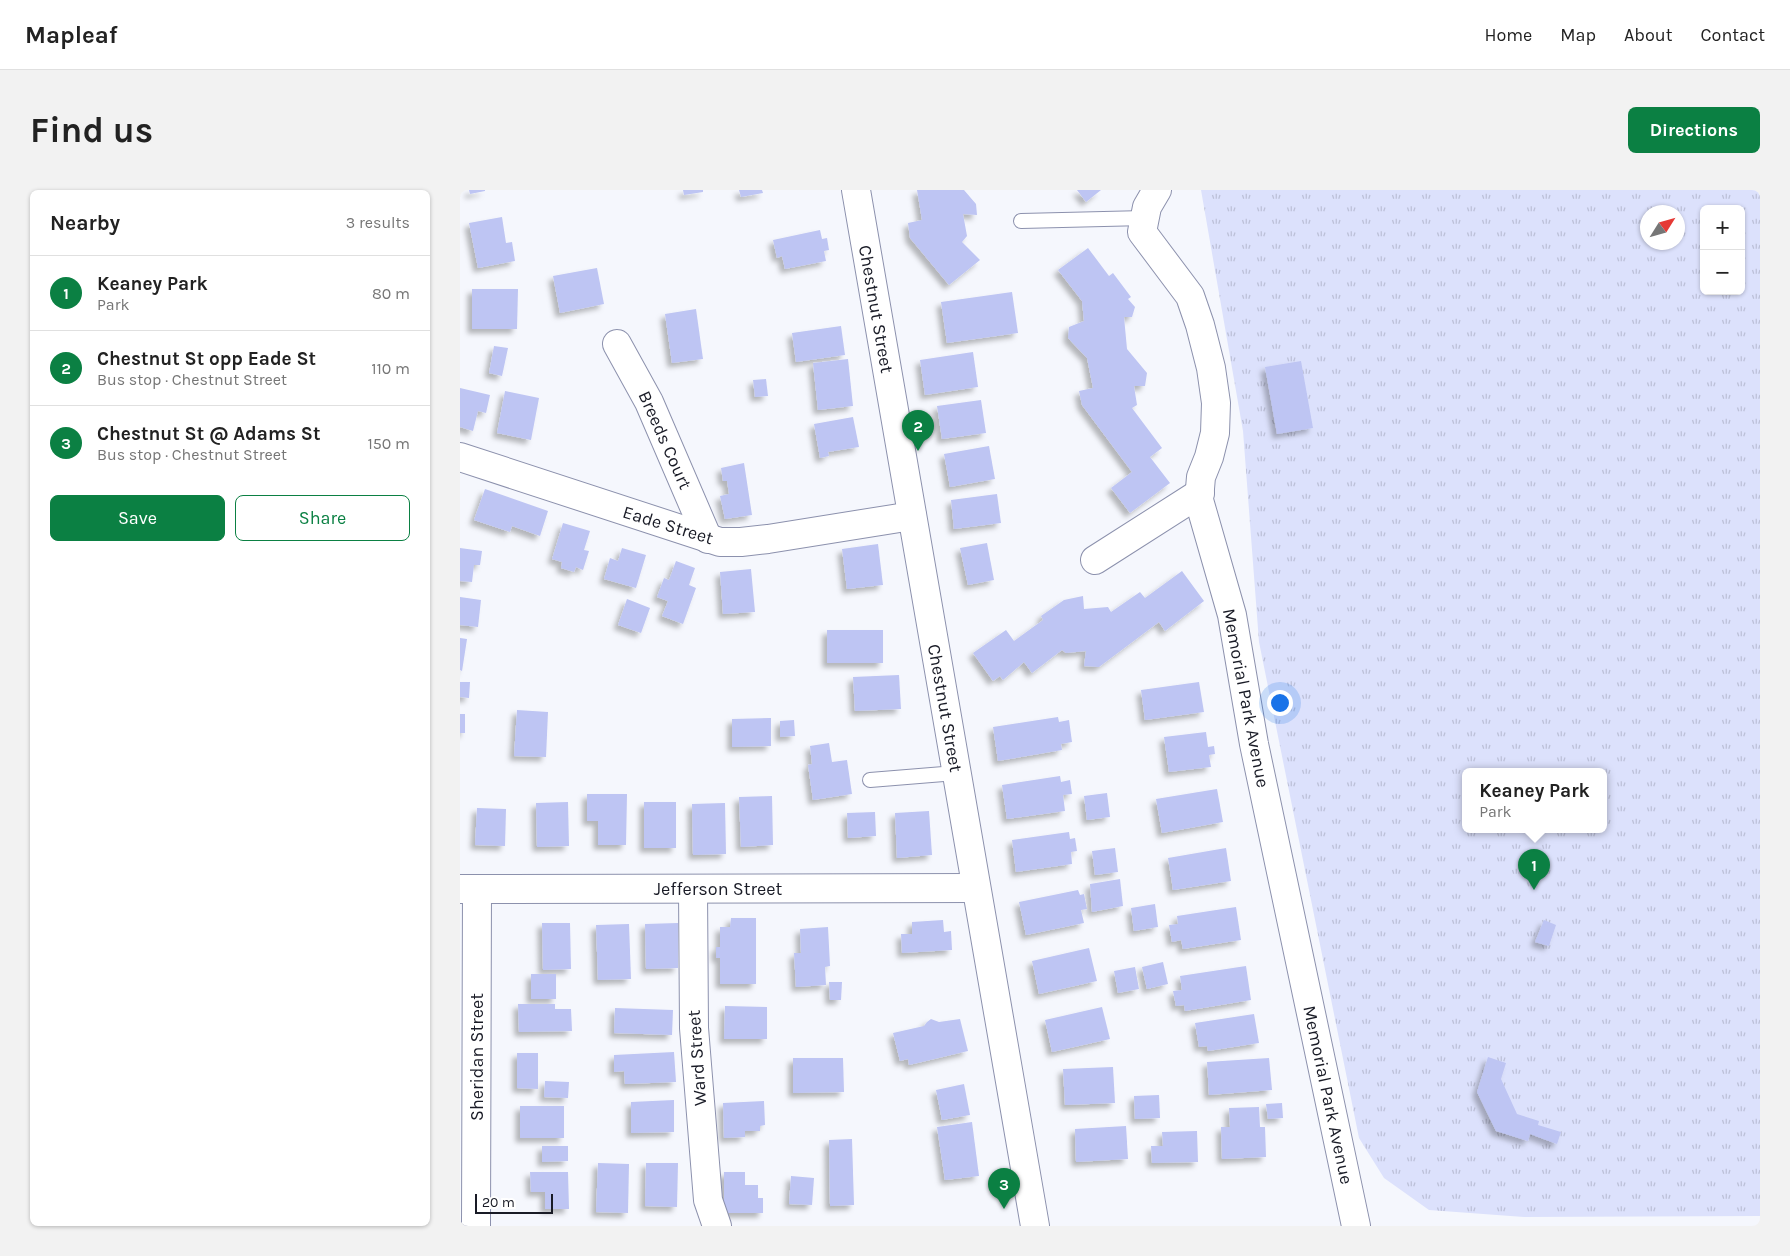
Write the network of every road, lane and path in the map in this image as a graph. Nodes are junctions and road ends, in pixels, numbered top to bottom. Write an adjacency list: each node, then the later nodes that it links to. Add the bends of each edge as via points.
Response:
1 (856, 190): 8 (street, Chestnut Street)
2 (1157, 190): 3 (street, Memorial Park Avenue, via 1146,207)
3 (1145, 218): 4 (lane); 7 (street, Memorial Park Avenue, via 1142,232 1190,296 1211,368 1216,403 1215,433 1201,477)
4 (1021, 221)
5 (617, 344): 9 (street, Breeds Court, via 649,402)
6 (460, 457): 9 (street, Eade Street)
7 (1200, 492): 10 (street); 20 (street, Memorial Park Avenue, via 1199,500 1232,614 1254,744)
8 (912, 516): 9 (street, Eade Street, via 768,540 720,542); 11 (street, Chestnut Street)
9 (708, 539)
10 (1095, 560)
11 (956, 773): 12 (lane); 13 (street, Chestnut Street)
12 (870, 780)
13 (976, 888): 15 (street, Jefferson Street); 19 (street, Chestnut Street)
14 (468, 889): 15 (street, Jefferson Street); 16 (street, Sheridan Street)
15 (693, 889): 18 (street, Ward Street, via 694,1028 708,1200)
16 (468, 1042): 17 (street, Sheridan Street)
17 (476, 1226)
18 (716, 1226)
19 (1035, 1226)
20 (1356, 1226)

